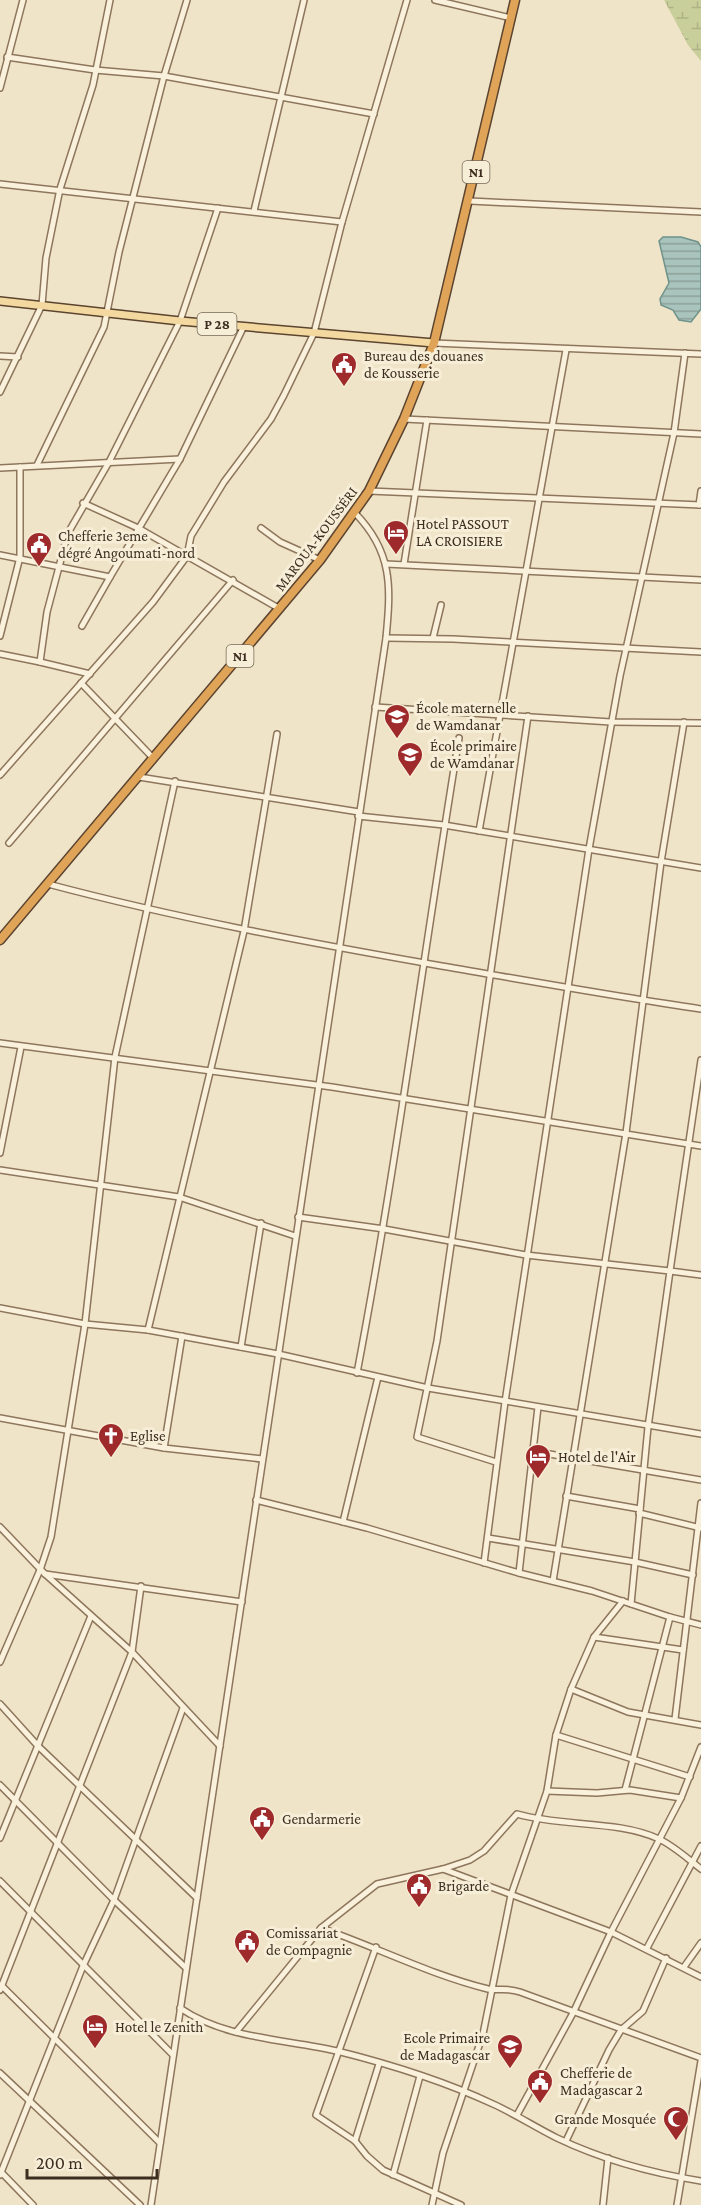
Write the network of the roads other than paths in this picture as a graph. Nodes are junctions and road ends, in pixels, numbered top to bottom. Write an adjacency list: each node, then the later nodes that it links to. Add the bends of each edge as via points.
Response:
1 (23, 0): 9 (street)
2 (110, 0): 10 (street)
3 (186, 0): 11 (street)
4 (304, 0): 13 (street)
5 (407, 0): 14 (street)
6 (435, 0): 8 (street)
7 (515, 0): 8 (highway, MAROUA-KOUSSÉRI / N1)
8 (511, 18): 18 (highway, MAROUA-KOUSSÉRI / N1)
9 (7, 57): 10 (street); 12 (street)
10 (95, 70): 11 (street); 16 (street)
11 (164, 75): 13 (street); 17 (street)
12 (0, 88)
13 (280, 97): 14 (street); 20 (street)
14 (374, 114): 22 (street)
15 (0, 184): 16 (street)
16 (60, 189): 17 (street); 24 (street, via 46,258)
17 (134, 198): 19 (street); 25 (street, via 119,252)
18 (470, 201): 21 (street); 29 (highway, MAROUA-KOUSSÉRI / N1)
19 (218, 208): 20 (street); 26 (street)
20 (254, 211): 22 (street)
21 (701, 212)
22 (342, 222): 28 (street)
23 (0, 302): 24 (main road, P 28)
24 (42, 305): 25 (main road, P 28); 34 (street)
25 (109, 312): 26 (main road, P 28); 43 (street)
26 (180, 321): 27 (main road, P 28); 42 (street)
27 (244, 326): 28 (main road, P 28); 41 (street)
28 (314, 333): 29 (main road, P 28); 57 (street, via 271,419 224,482 191,536)
29 (434, 343): 30 (street); 36 (highway, MAROUA-KOUSSÉRI / N1)
30 (566, 350): 31 (street); 38 (street)
31 (685, 353): 32 (street); 39 (street)
32 (701, 354)
33 (0, 356): 34 (street)
34 (18, 357): 35 (street)
35 (0, 392)
36 (404, 419): 37 (street); 46 (highway, MAROUA-KOUSSÉRI / N1)
37 (427, 420): 38 (street); 48 (street)
38 (553, 425): 39 (street); 49 (street)
39 (674, 433): 40 (street); 51 (street)
40 (701, 434)
41 (180, 459): 42 (street); 54 (street)
42 (109, 462): 43 (street); 50 (street)
43 (37, 465): 44 (street)
44 (20, 467): 45 (street); 58 (street)
45 (0, 468)
46 (369, 491): 48 (street); 53 (highway, MAROUA-KOUSSÉRI / N1)
47 (701, 491): 52 (street)
48 (417, 494): 49 (street); 61 (street)
49 (539, 500): 51 (street); 63 (street)
50 (83, 503): 54 (street); 62 (street, via 68,533)
51 (658, 503): 52 (street); 65 (street)
52 (700, 505)
53 (355, 513): 59 (highway, MAROUA-KOUSSÉRI / N1); 60 (street, via 376,539)
54 (138, 528): 57 (street); 64 (street)
55 (261, 528): 59 (street, via 280,542)
56 (0, 555): 58 (street)
57 (187, 556): 66 (street); 79 (street)
58 (20, 557): 62 (street); 71 (street)
59 (320, 560): 69 (highway, MAROUA-KOUSSÉRI / N1)
60 (386, 564): 61 (street); 72 (street, via 390,595)
61 (404, 564): 63 (street)
62 (58, 568): 64 (street); 78 (street)
63 (528, 571): 65 (street); 74 (street)
64 (110, 576): 70 (street)
65 (642, 577): 67 (street); 75 (street)
66 (233, 580): 69 (street); 84 (street)
67 (701, 580)
68 (441, 606): 73 (street)
69 (280, 609): 90 (highway, MAROUA-KOUSSÉRI / N1)
70 (82, 626)
71 (0, 636)
72 (386, 638): 73 (street); 81 (street)
73 (433, 638): 74 (street)
74 (514, 642): 75 (street); 82 (street)
75 (626, 648): 76 (street); 85 (street)
76 (701, 652)
77 (0, 654): 78 (street)
78 (40, 662): 79 (street)
79 (90, 674): 80 (street)
80 (81, 683): 84 (street); 91 (street)
81 (375, 707): 82 (street); 95 (street)
82 (501, 714): 83 (street); 97 (street)
83 (528, 716): 85 (street); 98 (street)
84 (114, 718): 90 (street); 99 (street)
85 (611, 722): 86 (street); 100 (street)
86 (684, 722): 87 (street); 101 (street)
87 (701, 723)
88 (277, 734): 94 (street)
89 (459, 738): 96 (street)
90 (154, 759): 92 (highway, MAROUA-KOUSSÉRI / N1)
91 (0, 775)
92 (139, 777): 93 (street); 103 (highway, MAROUA-KOUSSÉRI / N1)
93 (175, 781): 94 (street); 104 (street)
94 (268, 797): 95 (street); 105 (street)
95 (358, 814): 96 (street); 107 (street)
96 (444, 825): 97 (street); 108 (street)
97 (479, 831): 98 (street)
98 (510, 836): 100 (street); 109 (street)
99 (9, 843)
100 (589, 849): 101 (street); 110 (street)
101 (661, 862): 102 (street); 111 (street)
102 (701, 868)
103 (48, 884): 104 (street); 106 (highway, MAROUA-KOUSSÉRI / N1)
104 (148, 911): 105 (street); 115 (street)
105 (244, 931): 107 (street); 117 (street)
106 (0, 940)
107 (338, 948): 108 (street); 118 (street)
108 (422, 963): 109 (street); 120 (street)
109 (491, 974): 110 (street); 121 (street)
110 (567, 989): 111 (street); 122 (street)
111 (644, 1001): 112 (street); 123 (street)
112 (701, 1009)
113 (0, 1043): 114 (street)
114 (21, 1047): 115 (street); 126 (street)
115 (115, 1057): 117 (street); 128 (street)
116 (701, 1060): 119 (street)
117 (211, 1070): 118 (street); 129 (street)
118 (319, 1086): 120 (street); 130 (street)
119 (698, 1095): 124 (street)
120 (401, 1098): 121 (street); 132 (street)
121 (471, 1108): 122 (street); 134 (street)
122 (547, 1120): 123 (street); 135 (street)
123 (626, 1133): 124 (street); 136 (street)
124 (689, 1144): 125 (street); 137 (street)
125 (701, 1146)
126 (0, 1153)
127 (0, 1170): 128 (street)
128 (100, 1185): 129 (street); 140 (street)
129 (178, 1197): 131 (street); 141 (street)
130 (298, 1217): 132 (street); 133 (street)
131 (261, 1223): 133 (street); 143 (street)
132 (384, 1229): 134 (street); 145 (street)
133 (295, 1236): 144 (street)
134 (451, 1240): 135 (street); 147 (street)
135 (526, 1255): 136 (street); 148 (street)
136 (605, 1263): 137 (street); 150 (street)
137 (670, 1271): 138 (street); 152 (street)
138 (701, 1275)
139 (0, 1308): 140 (street)
140 (86, 1324): 141 (street); 153 (street)
141 (148, 1330): 142 (street)
142 (182, 1336): 143 (street); 155 (street)
143 (241, 1347): 144 (street)
144 (278, 1353): 145 (street); 158 (street)
145 (357, 1373): 146 (street)
146 (378, 1377): 147 (street); 166 (street)
147 (428, 1388): 148 (street); 159 (street, via 417,1437)
148 (505, 1402): 149 (street); 159 (street)
149 (538, 1407): 150 (street); 156 (street)
150 (579, 1413): 152 (street); 157 (street)
151 (0, 1418): 153 (street)
152 (648, 1427): 154 (street); 160 (street)
153 (68, 1430): 155 (street); 174 (street)
154 (701, 1434)
155 (164, 1448): 158 (street)
156 (532, 1450): 157 (street); 170 (street)
157 (572, 1456): 160 (street); 162 (street)
158 (262, 1459): 163 (street)
159 (496, 1462): 169 (street)
160 (645, 1470): 161 (street); 165 (street)
161 (701, 1480)
162 (566, 1496): 165 (street); 171 (street)
163 (256, 1500): 166 (street); 180 (street)
164 (701, 1503): 168 (street)
165 (640, 1511): 168 (street); 172 (street)
166 (343, 1522): 173 (street)
167 (0, 1527): 174 (street)
168 (700, 1528): 176 (street)
169 (488, 1538): 170 (street); 173 (street)
170 (522, 1544): 171 (street); 175 (street)
171 (558, 1551): 172 (street); 177 (street)
172 (635, 1562): 176 (street); 181 (street)
173 (484, 1563): 175 (street)
174 (43, 1572): 178 (street); 182 (street); 190 (street)
175 (519, 1573): 177 (street)
176 (693, 1575): 184 (street)
177 (553, 1581): 179 (street)
178 (141, 1586): 180 (street); 189 (street)
179 (623, 1601): 181 (street); 186 (street)
180 (242, 1602): 199 (street)
181 (631, 1604): 183 (street)
182 (91, 1616): 189 (street); 198 (street)
183 (670, 1617): 184 (street); 187 (street)
184 (686, 1621): 185 (street); 188 (street)
185 (701, 1625)
186 (594, 1637): 187 (street); 191 (street)
187 (664, 1646): 188 (street); 194 (street)
188 (683, 1650): 195 (street)
189 (132, 1652): 193 (street); 204 (street)
190 (0, 1662)
191 (571, 1689): 194 (street, via 628,1712); 197 (street)
192 (0, 1704): 198 (street)
193 (183, 1708): 199 (street); 210 (street)
194 (646, 1714): 195 (street); 201 (street)
195 (675, 1719): 196 (street)
196 (701, 1725)
197 (556, 1735): 201 (street); 206 (street)
198 (38, 1746): 204 (street); 208 (street)
199 (220, 1746): 220 (street)
200 (701, 1747): 202 (street)
201 (634, 1757): 202 (street); 205 (street)
202 (690, 1776): 207 (street)
203 (0, 1785): 208 (street)
204 (80, 1786): 210 (street); 213 (street)
205 (625, 1790): 206 (street); 207 (street)
206 (547, 1791): 209 (street)
207 (681, 1798): 212 (street)
208 (14, 1801): 211 (street); 213 (street)
209 (538, 1820): 212 (street, via 614,1827); 216 (street, via 513,1815 484,1851); 219 (street)
210 (136, 1837): 220 (street); 221 (street)
211 (0, 1838)
212 (659, 1839): 215 (street); 224 (street)
213 (58, 1844): 221 (street); 222 (street)
214 (701, 1846): 215 (street)
215 (692, 1862): 217 (street); 227 (street)
216 (443, 1869): 219 (street); 223 (street, via 377,1884)
217 (701, 1869)
218 (0, 1881): 222 (street)
219 (511, 1895): 224 (street); 234 (street)
220 (197, 1898): 231 (street)
221 (114, 1900): 229 (street); 231 (street)
222 (30, 1913): 229 (street); 233 (street)
223 (321, 1928): 226 (street); 238 (street)
224 (611, 1932): 227 (street); 236 (street)
225 (701, 1943): 230 (street)
226 (376, 1947): 234 (street); 240 (street)
227 (647, 1948): 228 (street)
228 (666, 1958): 230 (street); 237 (street, via 643,2011)
229 (82, 1966): 239 (street); 241 (street)
230 (684, 1967): 232 (street)
231 (186, 1968): 235 (street)
232 (701, 1977)
233 (1, 1986): 239 (street)
234 (492, 1990): 236 (street, via 506,1987); 246 (street)
235 (180, 2008): 238 (street); 241 (street)
236 (573, 2013): 237 (street); 248 (street)
237 (621, 2030): 242 (street); 250 (street)
238 (236, 2032): 240 (street)
239 (55, 2037): 247 (street); 251 (street)
240 (337, 2051): 243 (street); 249 (street, via 316,2115)
241 (173, 2055): 251 (street)
242 (701, 2060): 255 (street)
243 (379, 2064): 245 (street); 249 (street)
244 (0, 2073): 247 (street)
245 (420, 2076): 246 (street); 254 (street)
246 (465, 2092): 248 (street); 257 (street, via 443,2153)
247 (28, 2100): 253 (street); 259 (street)
248 (517, 2115): 250 (street)
249 (355, 2141): 254 (street, via 367,2156)
250 (566, 2141): 252 (street)
251 (160, 2143): 260 (street)
252 (608, 2158): 255 (street, via 637,2169); 263 (street)
253 (0, 2172): 258 (street)
254 (393, 2175): 257 (street)
255 (683, 2178): 256 (street); 264 (street)
256 (701, 2181)
257 (434, 2194): 261 (street); 262 (street)
258 (33, 2205)
259 (140, 2205)
260 (151, 2205)
261 (432, 2205)
262 (461, 2205)
263 (603, 2205)
264 (677, 2205)

